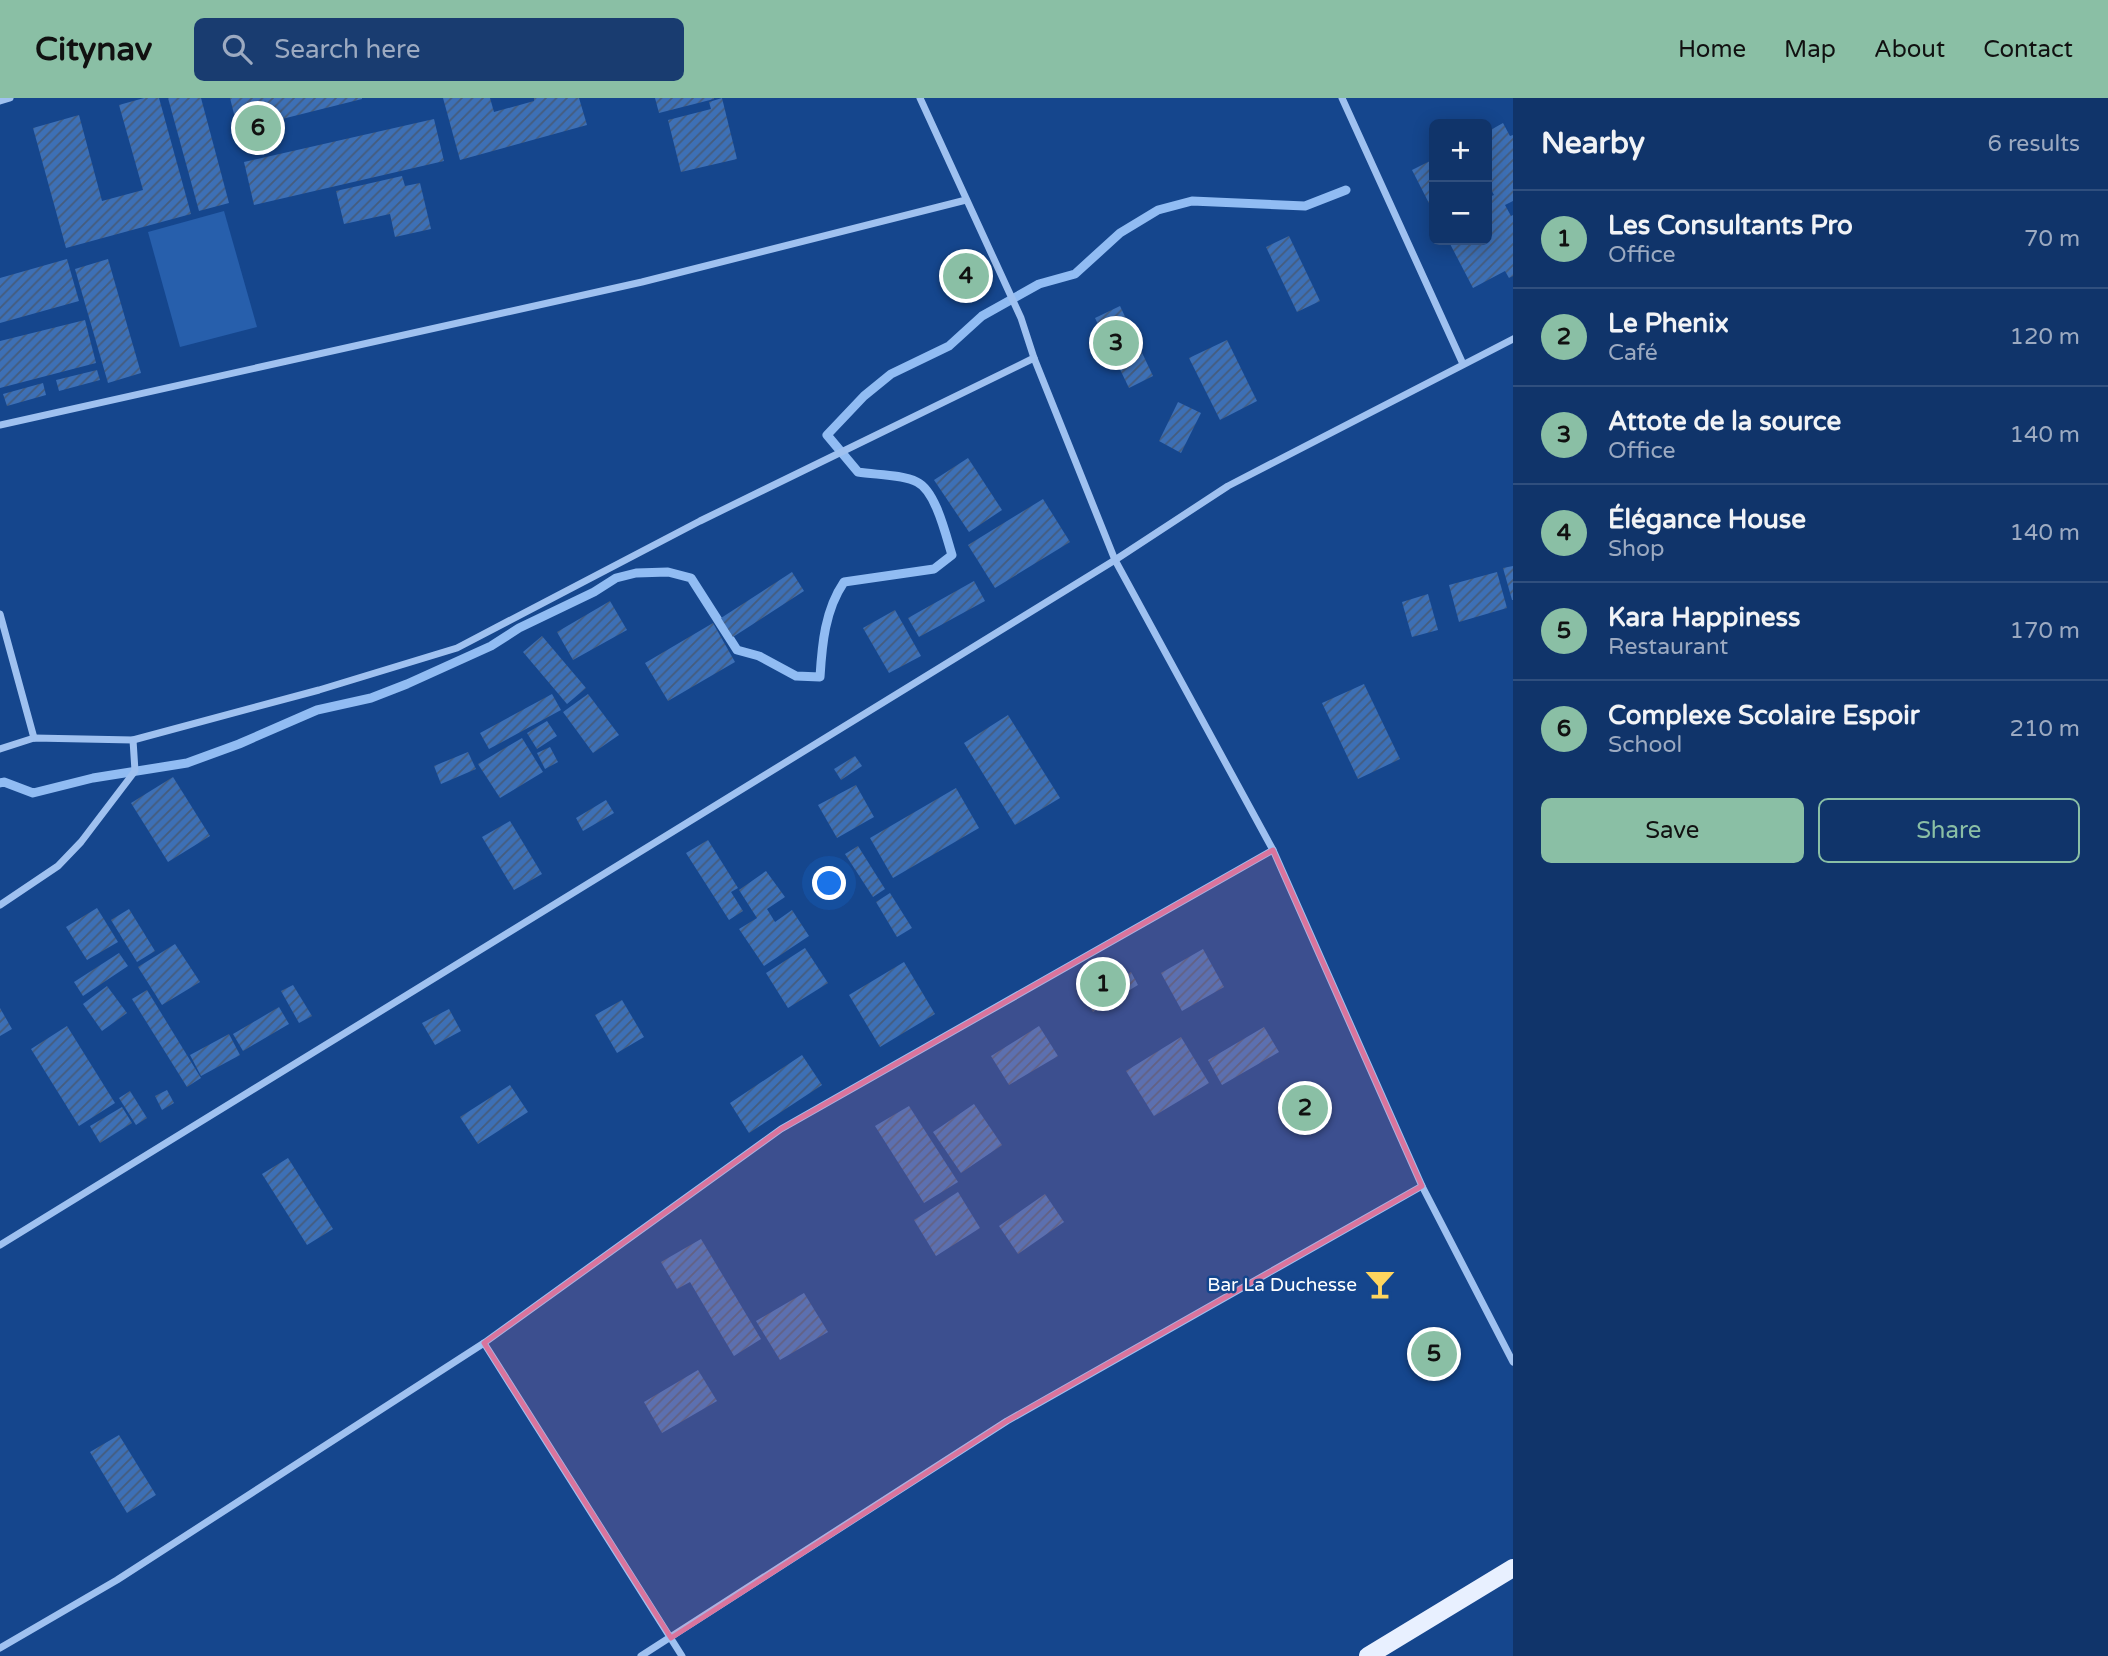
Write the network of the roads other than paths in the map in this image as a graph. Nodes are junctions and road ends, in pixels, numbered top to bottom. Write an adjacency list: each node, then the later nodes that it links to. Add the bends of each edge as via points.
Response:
1 (10, 98): 4 (street)
2 (920, 98): 5 (street)
3 (1342, 98): 8 (street)
4 (0, 101)
5 (966, 200): 7 (street, via 1021,318); 9 (street, via 642,282)
6 (1513, 339): 8 (street)
7 (1034, 358): 10 (street); 13 (street, via 700,521 457,648)
8 (1463, 364): 10 (street, via 1228,486)
9 (0, 425)
10 (1115, 559): 15 (street); 18 (street)
11 (0, 614): 12 (street)
12 (34, 738): 13 (street); 14 (street)
13 (132, 740): 16 (street, via 135,771 81,842 58,866)
14 (0, 748)
15 (1273, 850): 17 (street); 19 (street, via 781,1129)
16 (0, 905)
17 (1422, 1186): 20 (street); 22 (street, via 1007,1421)
18 (0, 1245)
19 (484, 1343): 22 (street); 23 (street, via 117,1580)
20 (1513, 1362)
21 (1513, 1568): 26 (main road)
22 (671, 1637): 24 (street); 25 (street)
23 (0, 1648)
24 (641, 1656)
25 (682, 1656)
26 (1368, 1656)

